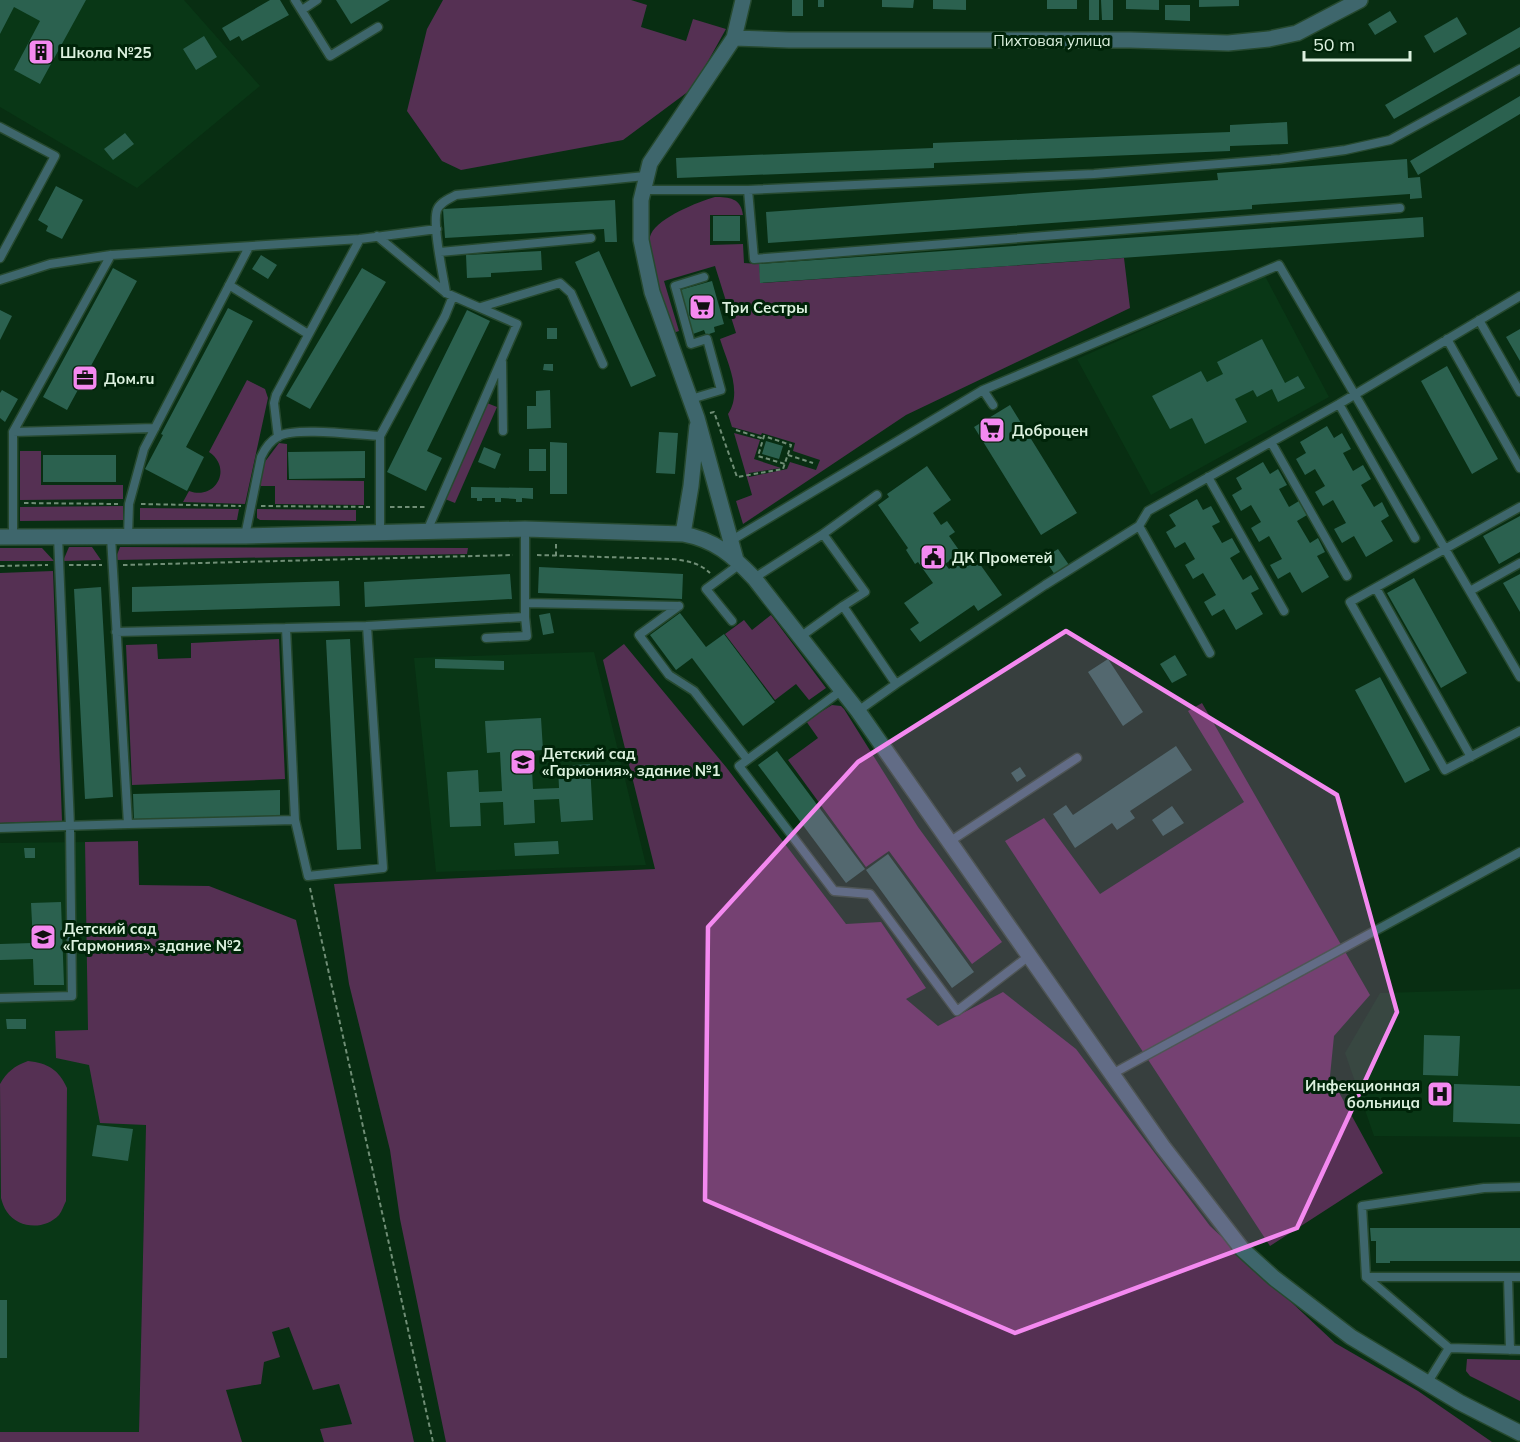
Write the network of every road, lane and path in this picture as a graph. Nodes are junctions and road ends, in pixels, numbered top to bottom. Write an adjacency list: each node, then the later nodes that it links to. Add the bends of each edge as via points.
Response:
1 (295, 0): 5 (lane)
2 (317, 0): 5 (lane)
3 (743, 0): 7 (street)
4 (1360, 0): 7 (street, Пихтовая улица, via 1297,33 1228,43)
5 (302, 10): 6 (lane, via 330,56)
6 (378, 27)
7 (734, 38): 10 (street, via 650,163)
8 (1520, 69): 11 (lane, via 1390,140 1345,150 1094,174)
9 (0, 127): 20 (lane, via 55,156)
10 (644, 183): 11 (lane); 13 (lane, via 456,195 437,210); 35 (street, via 640,200 641,240 652,292)
11 (748, 190): 12 (lane, via 754,259)
12 (1400, 208)
13 (437, 229): 14 (lane); 18 (lane)
14 (377, 236): 16 (lane); 24 (lane)
15 (591, 238): 18 (lane)
16 (360, 239): 17 (lane); 28 (lane)
17 (249, 247): 19 (lane); 23 (lane)
18 (440, 252): 24 (lane)
19 (111, 255): 22 (lane, via 50,264); 43 (lane)
20 (0, 258)
21 (704, 277): 35 (lane, via 675,286 691,344 707,339 721,390)
22 (0, 280)
23 (229, 285): 28 (lane); 40 (lane)
24 (450, 294): 26 (lane); 44 (lane, via 445,316)
25 (1520, 296): 27 (lane)
26 (481, 307): 30 (lane, via 517,324); 31 (lane, via 560,283 571,293)
27 (1479, 320): 29 (lane); 33 (lane)
28 (308, 334): 45 (lane, via 276,395)
29 (1447, 339): 34 (lane); 51 (lane)
30 (502, 358): 42 (lane); 58 (lane)
31 (603, 364)
32 (983, 390): 34 (lane, via 1279,265); 37 (lane); 72 (lane)
33 (1520, 392)
34 (1355, 393): 36 (lane); 73 (lane)
35 (691, 399): 39 (street)
36 (1339, 404): 47 (lane); 71 (lane)
37 (993, 405)
38 (714, 412): 50 (path, via 737,477 783,469)
39 (698, 418): 64 (street); 72 (street)
40 (156, 428): 43 (lane); 55 (lane, via 144,449)
41 (736, 430): 46 (path)
42 (503, 431)
43 (13, 432): 54 (lane)
44 (380, 436): 45 (lane, via 295,432); 57 (lane)
45 (278, 437): 56 (lane, via 261,457)
46 (764, 439): 48 (path, via 791,445); 50 (path, via 758,456)
47 (1271, 442): 52 (lane); 80 (lane)
48 (788, 455): 49 (path); 50 (path)
49 (813, 463)
50 (785, 464)
51 (1520, 468)
52 (1208, 477): 60 (lane, via 1148,511); 87 (lane)
53 (877, 495): 65 (lane)
54 (13, 502): 55 (path); 66 (lane)
55 (129, 504): 56 (path); 70 (lane)
56 (250, 507): 57 (path); 68 (lane)
57 (380, 507): 58 (path); 62 (lane)
58 (438, 507): 63 (lane)
59 (1520, 507): 73 (lane)
60 (1139, 526): 95 (lane); 97 (lane)
61 (525, 529): 63 (street); 64 (street); 74 (lane)
62 (380, 531): 63 (street); 68 (street)
63 (427, 531)
64 (683, 534): 75 (street, via 714,543)
65 (823, 534): 81 (lane); 86 (lane, via 865,592)
66 (7, 536): 67 (street)
67 (58, 536): 69 (street); 77 (lane)
68 (245, 536): 70 (street)
69 (111, 537): 70 (street); 78 (lane)
70 (128, 537)
71 (1415, 538)
72 (732, 540): 75 (street)
73 (1445, 548): 83 (lane); 84 (lane)
74 (526, 555): 78 (path); 82 (path, via 689,561); 85 (lane)
75 (738, 562): 81 (street); 82 (lane)
76 (1520, 562): 84 (lane)
77 (59, 565): 78 (path); 79 (path); 106 (lane)
78 (112, 565): 92 (lane)
79 (0, 566)
80 (1347, 576)
81 (754, 578): 93 (street)
82 (717, 580): 89 (lane, via 706,589)
83 (1376, 588): 101 (lane); 101 (lane, via 1350,602 1361,622 1445,770)
84 (1470, 591): 96 (lane)
85 (525, 603): 88 (lane); 103 (lane, via 679,606 639,635 669,675 694,691)
86 (843, 606): 93 (lane); 97 (lane)
87 (1284, 611)
88 (525, 617): 90 (lane); 94 (lane, via 527,636)
89 (732, 621)
90 (367, 626): 91 (lane); 110 (lane, via 383,868)
91 (286, 628): 92 (lane); 104 (lane)
92 (116, 632): 105 (lane)
93 (800, 636): 98 (street)
94 (486, 638)
95 (1210, 653)
96 (1520, 677)
97 (896, 684): 99 (lane)
98 (842, 690): 99 (street); 103 (lane)
99 (858, 711): 108 (street)
100 (1520, 731): 101 (lane)
101 (1471, 757)
102 (1077, 758): 108 (lane)
103 (747, 759): 111 (lane, via 740,766 834,891 870,894 957,1011)
104 (295, 820): 105 (lane); 110 (lane)
105 (128, 824): 106 (lane)
106 (70, 826): 107 (lane); 112 (lane, via 72,996)
107 (0, 828)
108 (949, 842): 111 (street)
109 (1520, 852): 113 (lane)
110 (308, 876): 123 (path)
111 (1029, 956): 113 (street)
112 (0, 998)
113 (1112, 1074): 121 (street, via 1242,1249 1351,1337)
114 (1520, 1187): 117 (lane, via 1484,1188 1362,1206)
115 (1508, 1276): 116 (lane); 117 (lane); 119 (lane)
116 (1520, 1276)
117 (1366, 1277): 118 (lane)
118 (1449, 1348): 119 (lane); 121 (lane)
119 (1510, 1350): 120 (lane)
120 (1520, 1350)
121 (1428, 1382): 122 (street)
122 (1520, 1433)
123 (433, 1442)

